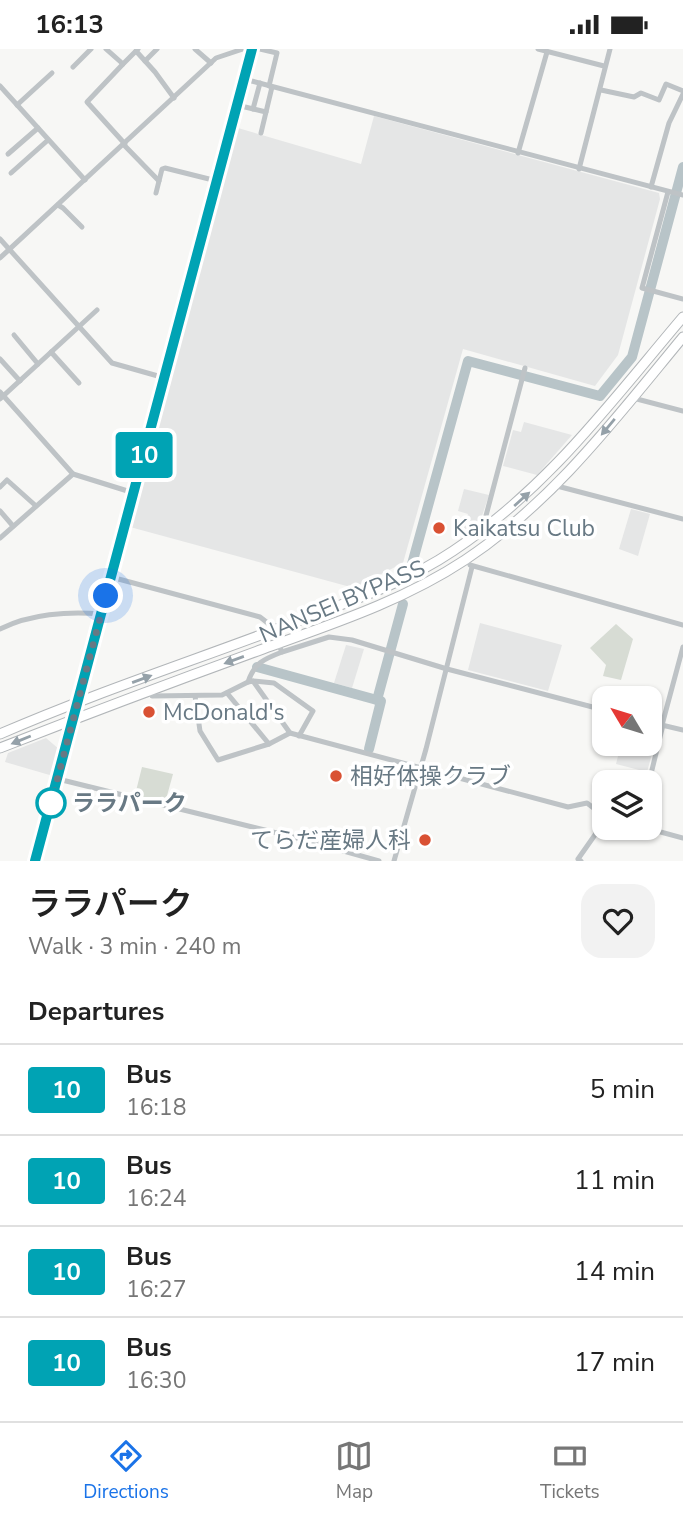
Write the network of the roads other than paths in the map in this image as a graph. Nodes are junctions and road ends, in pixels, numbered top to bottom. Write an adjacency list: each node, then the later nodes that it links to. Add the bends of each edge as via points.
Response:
1 (91, 49): 17 (street)
2 (106, 49): 12 (street)
3 (117, 49): 12 (street)
4 (157, 49): 13 (street)
5 (195, 49): 14 (street)
6 (251, 49): 10 (street); 14 (street); 19 (main road)
7 (538, 49): 11 (street)
8 (610, 49): 16 (street)
9 (137, 50): 13 (street); 15 (street)
10 (271, 50): 22 (street, via 277,53)
11 (547, 52): 16 (street); 34 (street)
12 (112, 54): 15 (street)
13 (145, 61): 25 (street)
14 (211, 63): 25 (street)
15 (123, 64): 33 (street, via 87,102)
16 (604, 66): 23 (street)
17 (73, 67)
18 (52, 73): 26 (street)
19 (244, 79): 20 (street); 40 (main road)
20 (260, 83): 22 (street); 28 (street)
21 (0, 86): 26 (street)
22 (271, 86): 29 (street); 34 (street)
23 (601, 90): 24 (street, via 634,97 641,93 659,100 666,85); 36 (street)
24 (683, 93): 41 (street, via 669,123)
25 (174, 98): 33 (street)
26 (17, 105): 30 (street)
27 (241, 106): 28 (street)
28 (253, 109): 29 (street)
29 (266, 112): 31 (street)
30 (38, 128): 32 (street); 35 (street)
31 (261, 133)
32 (48, 140): 37 (street); 38 (street)
33 (124, 144): 38 (street); 39 (street)
34 (518, 153): 36 (street)
35 (8, 154)
36 (579, 169): 41 (street)
37 (12, 173)
38 (85, 180): 45 (street)
39 (159, 181): 40 (street, via 165,168); 43 (street)
40 (217, 181): 60 (main road)
41 (651, 187): 42 (street)
42 (668, 192): 44 (street); 50 (street, via 642,288)
43 (156, 194)
44 (682, 195)
45 (58, 205): 46 (street); 48 (street)
46 (82, 227)
47 (0, 239): 48 (street)
48 (9, 250): 49 (street); 53 (street)
49 (0, 258)
50 (683, 299)
51 (97, 310): 53 (street)
52 (683, 317): 74 (highway, NANSEI BYPASS, one-way to 52, via 556,466)
53 (79, 325): 56 (street); 60 (street, via 112,363)
54 (13, 335): 58 (street)
55 (683, 338): 64 (highway, NANSEI BYPASS)
56 (51, 352): 58 (street); 62 (street)
57 (0, 359): 61 (street)
58 (38, 363): 61 (street)
59 (525, 368): 74 (street)
60 (165, 378): 69 (main road)
61 (20, 381): 63 (street)
62 (79, 383)
63 (1, 396): 66 (street)
64 (633, 398): 65 (street); 67 (highway, NANSEI BYPASS, one-way to 67)
65 (683, 411)
66 (73, 474): 69 (street); 70 (street)
67 (557, 486): 72 (street); 76 (highway, NANSEI BYPASS)
68 (0, 487): 70 (street, via 7,480)
69 (134, 493): 77 (main road)
70 (36, 506): 73 (street)
71 (0, 511): 73 (street)
72 (683, 519)
73 (13, 526): 75 (street)
74 (483, 530): 81 (highway, NANSEI BYPASS, via 396,582)
75 (0, 538)
76 (468, 564): 79 (street); 83 (highway, NANSEI BYPASS); 84 (street)
77 (111, 577): 78 (main road); 81 (street, via 260,617)
78 (101, 614): 80 (street, via 24,619); 89 (main road)
79 (683, 625)
80 (0, 629)
81 (273, 631): 83 (street); 89 (highway, NANSEI BYPASS, one-way to 81)
82 (683, 647): 92 (street)
83 (280, 648): 84 (street, via 329,637); 85 (street, via 260,660 251,671); 91 (highway, NANSEI BYPASS, one-way to 91)
84 (447, 669): 90 (street); 99 (street)
85 (250, 682): 86 (street); 94 (street); 96 (street, via 274,683 313,711)
86 (227, 692): 88 (street); 97 (street)
87 (152, 696): 88 (street)
88 (195, 697): 97 (street, via 200,731 218,760)
89 (78, 702): 91 (main road); 95 (highway, NANSEI BYPASS)
90 (592, 707)
91 (74, 719): 98 (highway, NANSEI BYPASS, one-way to 98); 101 (main road)
92 (663, 725): 93 (street); 100 (street)
93 (683, 730)
94 (290, 733): 96 (street); 97 (street)
95 (0, 734)
96 (299, 736): 99 (street)
97 (270, 744)
98 (0, 748)
99 (421, 767): 102 (street, via 568,807 587,803); 108 (street)
100 (652, 770)
101 (58, 779): 106 (main road); 107 (street)
102 (592, 807)
103 (662, 832): 104 (street)
104 (683, 838)
105 (592, 840): 109 (street)
106 (35, 861)
107 (379, 861)
108 (394, 861)
109 (581, 861)

